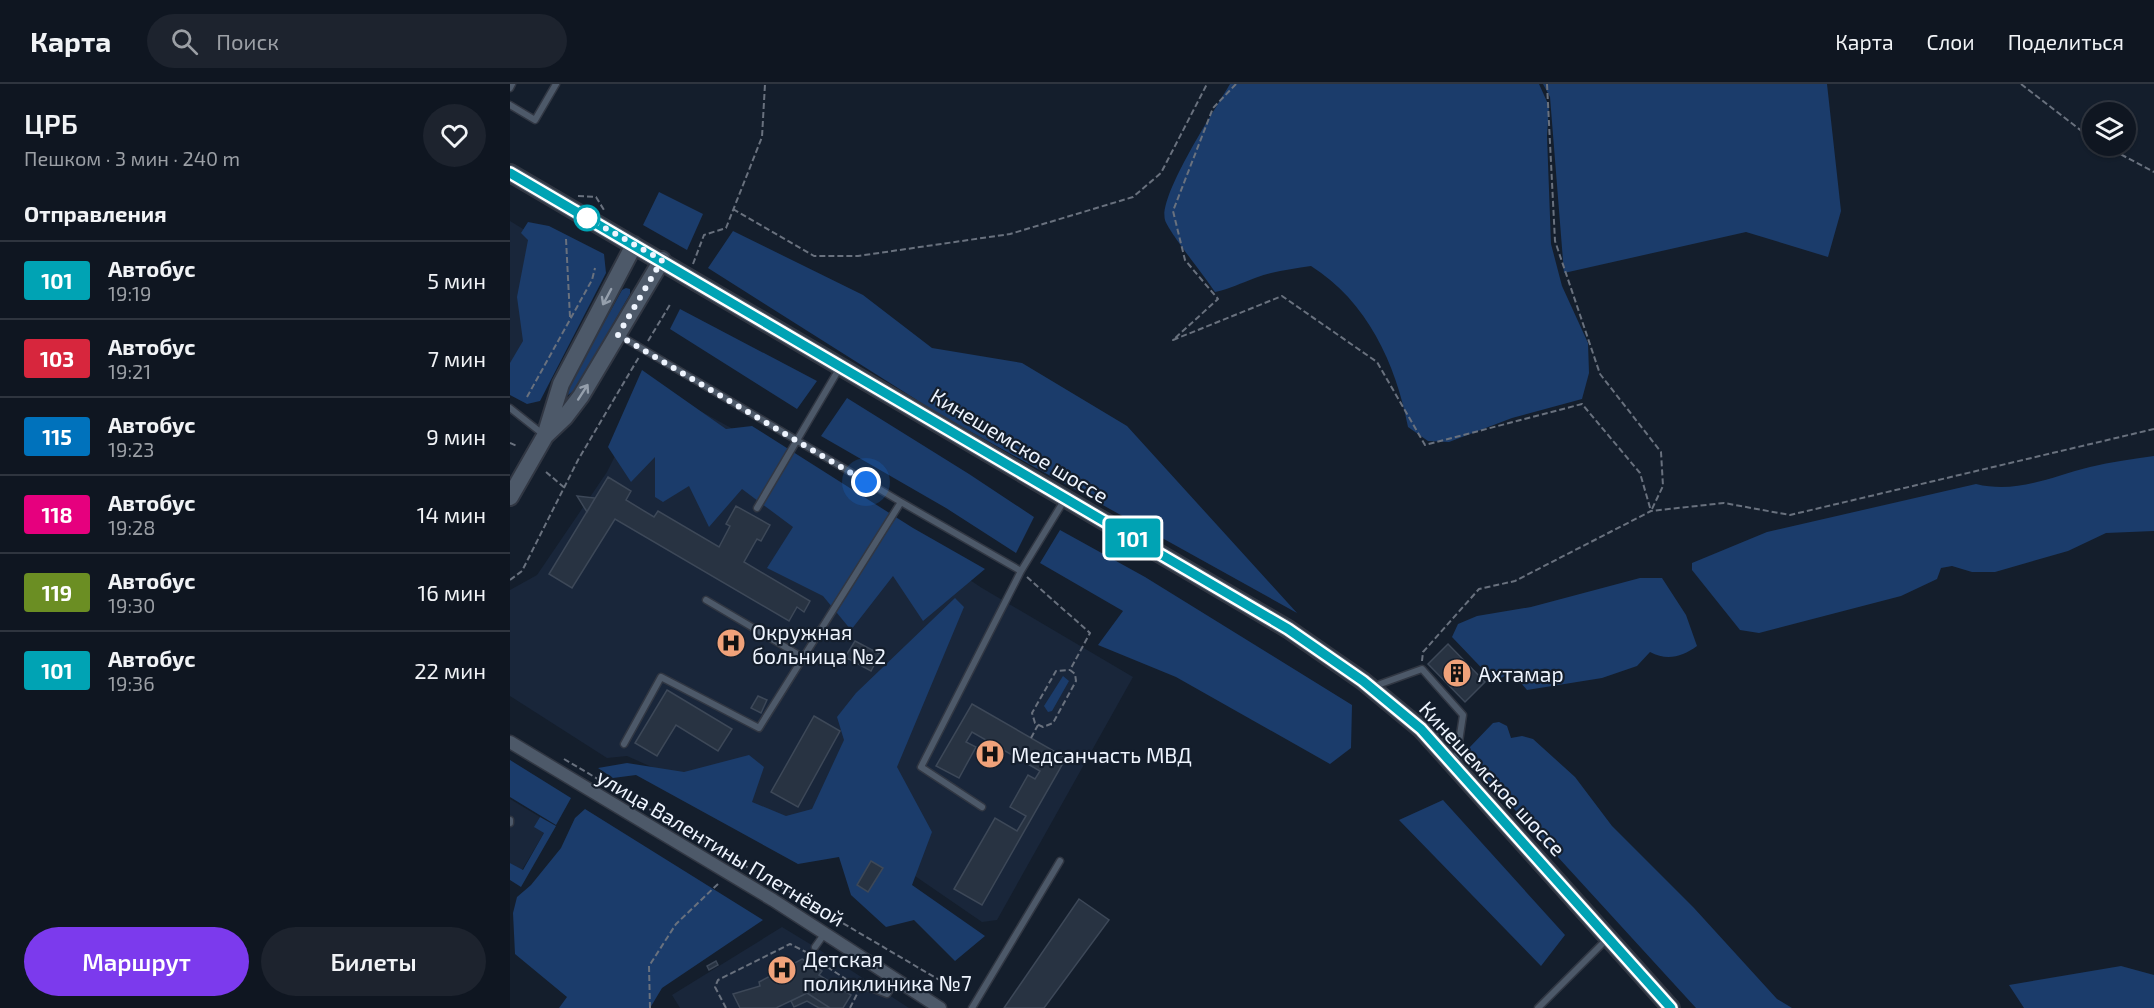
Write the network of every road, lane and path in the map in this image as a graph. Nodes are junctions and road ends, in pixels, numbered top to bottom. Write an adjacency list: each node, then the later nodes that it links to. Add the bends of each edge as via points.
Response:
1 (556, 84): 7 (lane, via 535,120)
2 (765, 84): 12 (path, via 762,137)
3 (1207, 84): 12 (path, via 1161,173 1133,197 1010,234 858,256 814,256)
4 (1236, 84): 36 (path, via 1213,108 1173,211 1185,260 1218,299 1173,340 1282,296 1377,362 1425,445 1582,404 1640,473)
5 (1547, 84): 36 (path, via 1555,241 1600,374 1661,452 1663,486)
6 (2021, 84): 8 (path)
7 (510, 105)
8 (2082, 131)
9 (2124, 156): 10 (path)
10 (2154, 172)
11 (510, 173): 14 (main road, Кинешемское шоссе)
12 (734, 209): 16 (path, via 726,228 704,235)
13 (566, 239): 19 (path)
14 (634, 245): 15 (main road, Кинешемское шоссе); 26 (main road, one-way to 26, via 561,384)
15 (662, 260): 20 (main road); 22 (main road, Кинешемское шоссе)
16 (693, 264)
17 (595, 268): 19 (path)
18 (671, 303): 21 (path)
19 (570, 319): 23 (path)
20 (618, 335): 21 (lane); 26 (main road, one-way to 20, via 581,396)
21 (643, 350): 27 (lane); 31 (path, via 578,460)
22 (841, 366): 27 (lane); 33 (main road, Кинешемское шоссе)
23 (527, 397)
24 (510, 408): 26 (lane)
25 (2154, 429): 36 (path, via 1790,515 1724,503)
26 (545, 436): 32 (main road)
27 (796, 441): 34 (lane); 35 (lane)
28 (510, 443): 29 (path)
29 (517, 446)
30 (546, 472): 31 (path)
31 (566, 489): 38 (path, via 522,571)
32 (510, 497)
33 (1066, 498): 37 (lane); 43 (main road, Кинешемское шоссе, via 1288,629)
34 (901, 502): 37 (lane); 40 (lane)
35 (757, 508)
36 (1651, 511): 41 (path, via 1515,581 1479,589 1423,652)
37 (1021, 571): 42 (path, via 1090,633); 50 (lane, via 921,767)
38 (510, 580)
39 (706, 600): 40 (lane)
40 (804, 658): 47 (lane, via 759,728 661,677)
41 (1422, 669): 43 (lane); 49 (lane, via 1462,716)
42 (1070, 670): 44 (path, via 1056,671 1032,713); 44 (path, via 1076,681 1053,723)
43 (1371, 687): 49 (main road, Кинешемское шоссе, via 1421,729)
44 (1038, 725): 45 (path)
45 (1031, 738)
46 (510, 742): 52 (street, улица Валентины Плетнёвой)
47 (624, 744)
48 (561, 757): 58 (path)
49 (1455, 765): 54 (main road, Кинешемское шоссе)
50 (982, 807)
51 (1060, 861): 63 (lane)
52 (731, 875): 53 (street, улица Валентины Плетнёвой); 59 (path, via 676,924 649,966)
53 (825, 933): 55 (lane); 56 (street, улица Валентины Плетнёвой)
54 (1608, 937): 64 (lane); 65 (main road, Кинешемское шоссе)
55 (815, 946)
56 (898, 979): 57 (lane, via 887,994); 62 (street, улица Валентины Плетнёвой)
57 (866, 986)
58 (958, 991)
59 (650, 1008)
60 (726, 1008): 61 (path, via 715,987 718,980 790,944 860,988)
61 (850, 1008)
62 (940, 1008)
63 (972, 1008)
64 (1538, 1008)
65 (1671, 1008)

